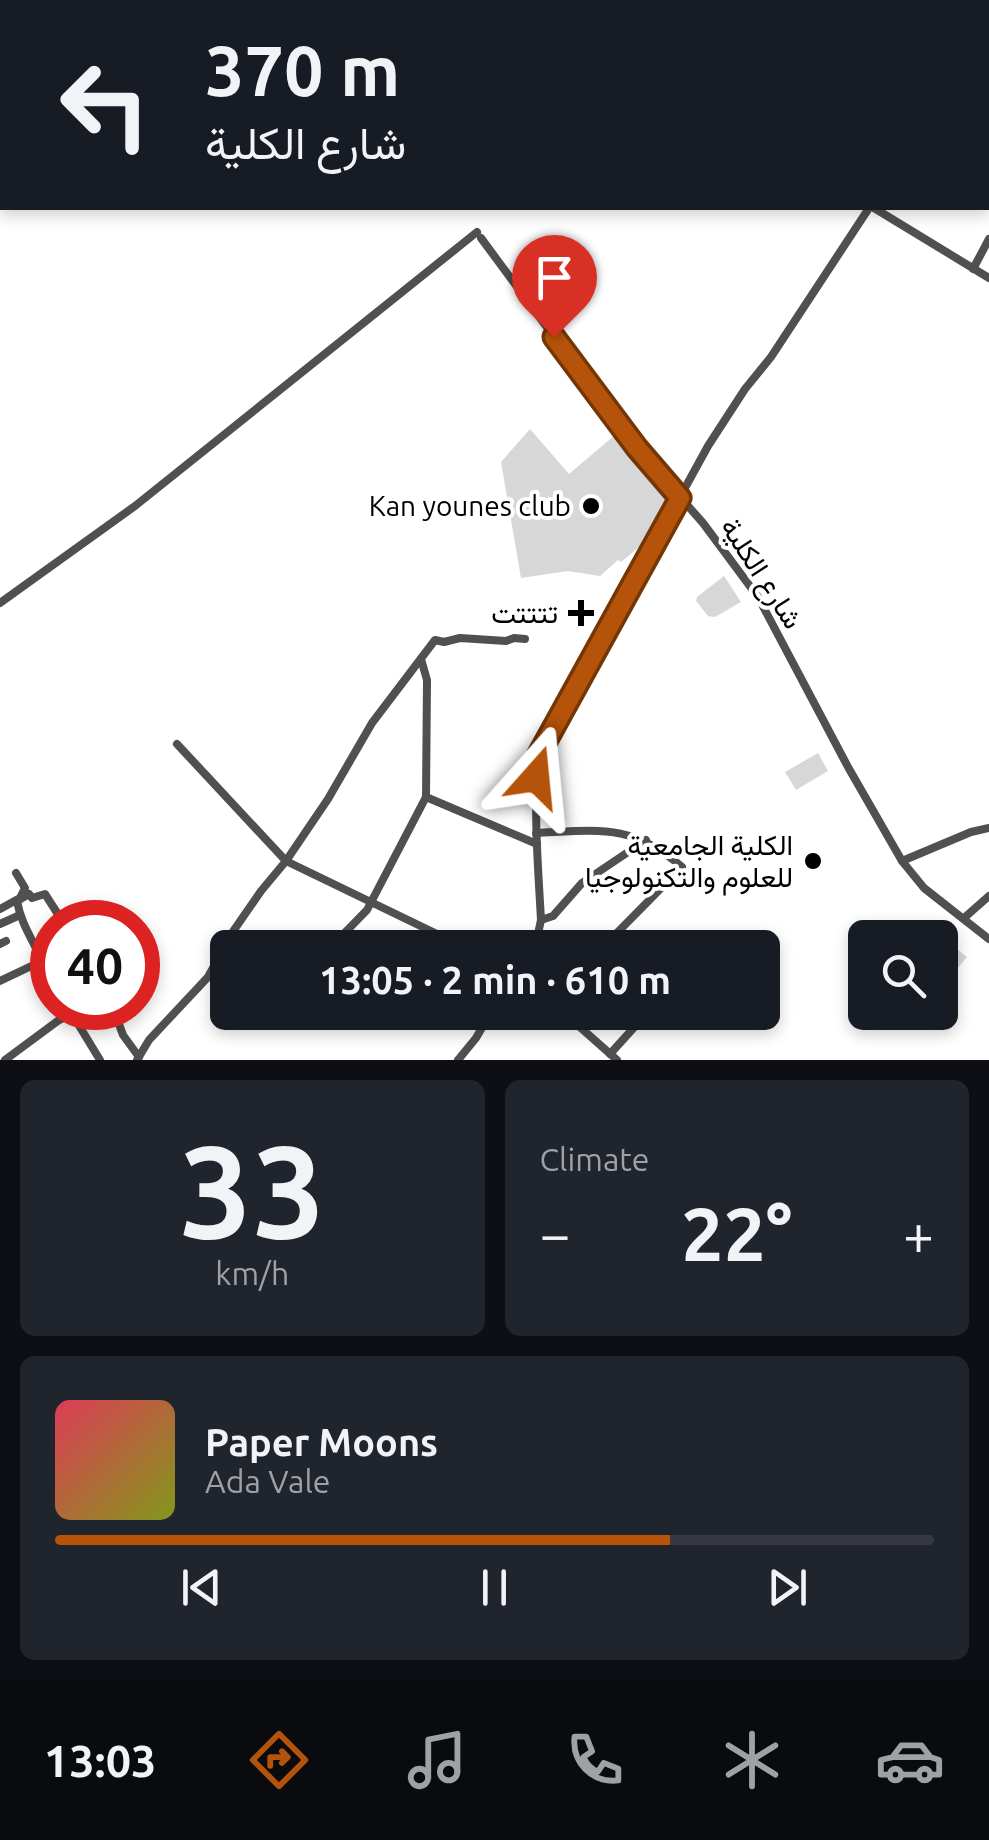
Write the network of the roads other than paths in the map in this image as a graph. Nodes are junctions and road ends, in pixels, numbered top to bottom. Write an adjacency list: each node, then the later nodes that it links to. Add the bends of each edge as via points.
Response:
1 (871, 210): 6 (street, via 725,418)
2 (875, 210): 4 (street)
3 (989, 239): 4 (street)
4 (973, 269): 5 (street)
5 (989, 278)
6 (680, 498): 7 (street, شارع الكلية, via 479,234); 13 (street, via 539,754); 17 (street, شارع الكلية, via 758,597)
7 (0, 604)
8 (525, 639): 9 (street, via 435,640)
9 (422, 660): 11 (street); 16 (street, via 372,723)
10 (178, 744): 16 (street)
11 (426, 797): 15 (street); 21 (street)
12 (989, 828): 17 (street)
13 (536, 833): 14 (street, via 610,830); 15 (street)
14 (646, 840): 25 (street); 30 (street, via 682,867)
15 (537, 844): 25 (street)
16 (286, 861): 21 (street); 38 (street, via 208,977)
17 (902, 861): 24 (street, شارع الكلية)
18 (16, 874): 22 (street, via 25,888)
19 (989, 896): 24 (street)
20 (49, 900): 23 (street, via 29,894 18,901)
21 (373, 902): 27 (street); 28 (street)
22 (0, 909)
23 (20, 916): 26 (street); 32 (street, via 42,961)
24 (964, 918): 31 (street, شارع الكلية)
25 (540, 920): 29 (street)
26 (0, 924)
27 (349, 930)
28 (430, 930)
29 (539, 930)
30 (620, 930)
31 (989, 939)
32 (0, 981)
33 (121, 1030): 38 (street)
34 (481, 1030): 41 (street)
35 (583, 1030): 37 (street)
36 (634, 1030): 37 (street)
37 (614, 1057)
38 (138, 1058)
39 (5, 1060): 40 (street, via 72,1014)
40 (100, 1060)
41 (458, 1060)

